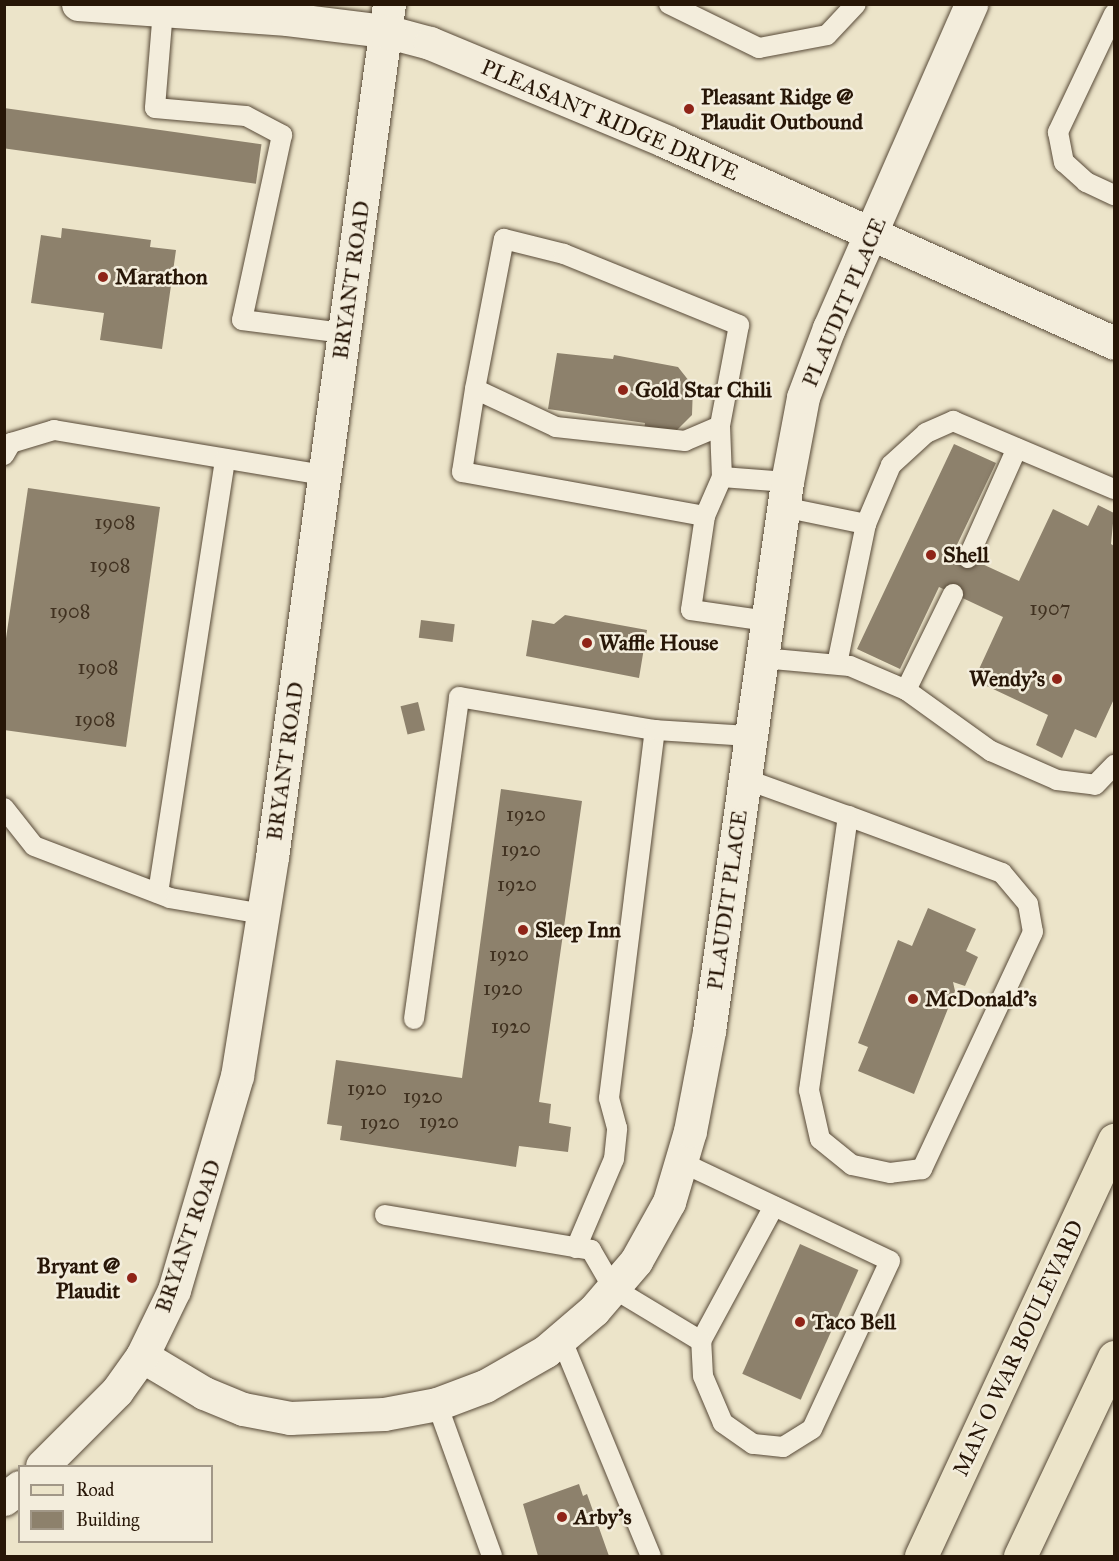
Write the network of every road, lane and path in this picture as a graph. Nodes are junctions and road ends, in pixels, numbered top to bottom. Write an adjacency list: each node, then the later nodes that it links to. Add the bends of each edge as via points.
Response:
1 (78, 4): 5 (street, PLEASANT RIDGE DRIVE)
2 (669, 4): 3 (lane, via 759,48 827,35)
3 (856, 4)
4 (971, 4): 9 (street, PLAUDIT PLACE)
5 (163, 10): 7 (street, PLEASANT RIDGE DRIVE, via 287,19); 10 (lane, via 155,108 246,116 282,135 242,320)
6 (1114, 14): 8 (lane, via 1109,33 1058,132 1064,162 1086,182)
7 (387, 18): 9 (street, PLEASANT RIDGE DRIVE, via 430,43 665,141); 10 (street, BRYANT ROAD)
8 (1114, 195)
9 (871, 237): 11 (street, PLEASANT RIDGE DRIVE); 20 (street, PLAUDIT PLACE, via 829,328 803,397)
10 (344, 333): 17 (street, BRYANT ROAD)
11 (1114, 343)
12 (475, 389): 13 (lane, via 556,427 685,441); 13 (lane, via 504,239 564,254 739,325); 21 (lane, via 462,472)
13 (720, 426): 18 (lane)
14 (1017, 448): 19 (lane); 22 (lane, via 953,421 926,433 891,465); 23 (lane)
15 (4, 455): 16 (lane, via 11,444 54,430)
16 (225, 459): 17 (lane); 35 (lane)
17 (324, 475): 36 (street, BRYANT ROAD)
18 (722, 477): 20 (lane); 21 (lane)
19 (1114, 489)
20 (785, 494): 22 (lane); 25 (street, PLAUDIT PLACE)
21 (705, 516): 25 (lane, via 691,610)
22 (867, 524): 27 (lane)
23 (968, 558)
24 (953, 594): 28 (lane)
25 (767, 621): 26 (street, PLAUDIT PLACE)
26 (762, 658): 27 (lane); 30 (street, PLAUDIT PLACE)
27 (837, 664): 28 (lane)
28 (906, 690): 31 (lane, via 991,751 1057,780 1095,785)
29 (656, 729): 30 (lane); 37 (lane, via 459,696); 42 (lane, via 609,1098 617,1128 614,1159)
30 (751, 736): 32 (street, PLAUDIT PLACE)
31 (1114, 765)
32 (745, 779): 34 (lane); 39 (street, PLAUDIT PLACE, via 709,1031)
33 (4, 808): 35 (lane, via 34,846)
34 (848, 816): 34 (lane, via 1002,873 1028,904 1033,932 922,1169 890,1173 852,1165 820,1139 809,1090)
35 (158, 893): 36 (lane)
36 (263, 914): 46 (street, BRYANT ROAD, via 237,1076 210,1175 174,1290)
37 (414, 1019)
38 (1114, 1140): 54 (main road, MAN O WAR BOULEVARD)
39 (681, 1162): 40 (lane); 43 (street, PLAUDIT PLACE, via 669,1202 636,1261)
40 (774, 1206): 45 (lane); 45 (lane, via 890,1261 812,1428 783,1447 753,1444 723,1423 703,1376)
41 (385, 1215): 42 (lane)
42 (576, 1248): 43 (lane, via 591,1250)
43 (613, 1288): 44 (street, PLAUDIT PLACE); 45 (lane)
44 (561, 1338): 48 (street, PLAUDIT PLACE, via 485,1386); 53 (lane)
45 (701, 1341)
46 (142, 1356): 48 (street, PLAUDIT PLACE, via 204,1393 243,1409 290,1418 345,1418); 49 (street, BRYANT ROAD, via 117,1391)
47 (1114, 1357): 55 (main road)
48 (437, 1404): 52 (lane)
49 (44, 1465)
50 (18, 1488): 51 (street)
51 (4, 1499)
52 (492, 1557)
53 (651, 1557)
54 (921, 1557)
55 (1020, 1557)

